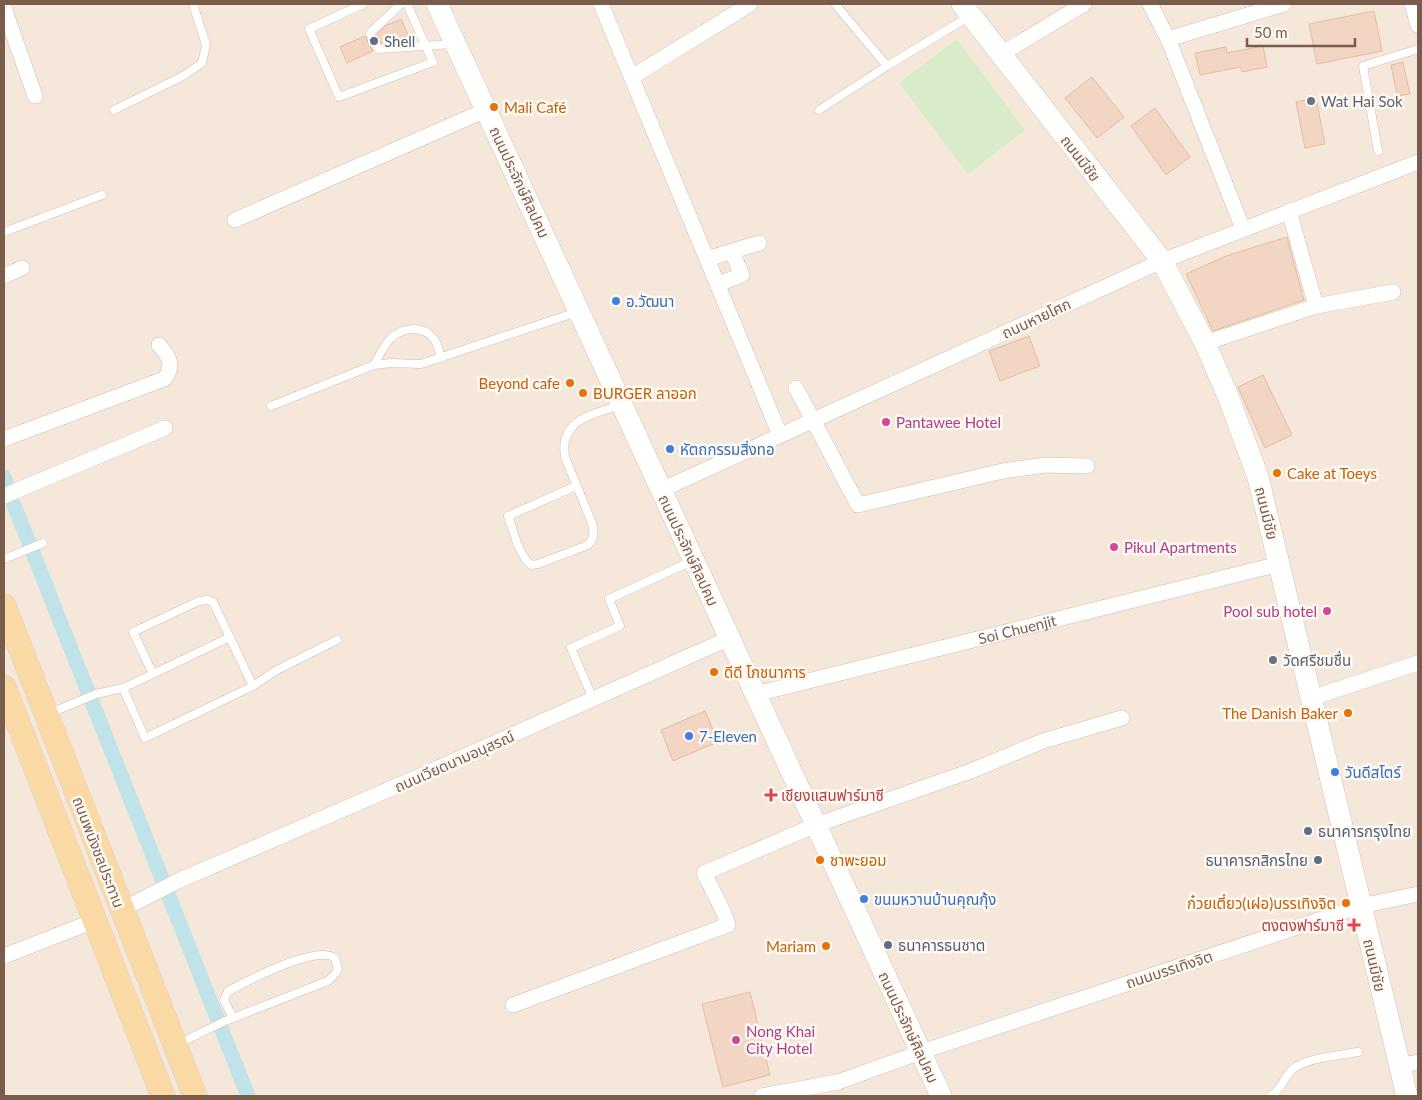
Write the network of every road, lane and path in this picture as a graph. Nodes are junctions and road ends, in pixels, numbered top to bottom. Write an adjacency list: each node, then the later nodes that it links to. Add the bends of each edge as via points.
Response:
1 (193, 4): 24 (lane, via 206,45 202,63 184,76)
2 (363, 4): 18 (lane, via 309,29 338,96 433,62)
3 (401, 4): 18 (lane, via 370,33 378,49)
4 (408, 4): 18 (lane)
5 (437, 4): 17 (street, ถนนประจักษ์ศิลปคม)
6 (601, 4): 22 (street)
7 (750, 4): 22 (street)
8 (835, 4): 21 (lane)
9 (1084, 4): 20 (street)
10 (1150, 4): 16 (street)
11 (1284, 4): 16 (street)
12 (1412, 4): 15 (street)
13 (4, 8): 23 (street)
14 (967, 10): 20 (street, ถนนมีชัย); 21 (lane)
15 (1418, 25)
16 (1168, 40): 32 (street)
17 (455, 44): 18 (lane); 25 (street, ถนนประจักษ์ศิลปคม)
18 (426, 46)
19 (1418, 49): 27 (lane, via 1363,66)
20 (1001, 54): 37 (street, ถนนมีชัย)
21 (887, 66): 26 (lane)
22 (632, 77): 36 (street)
23 (35, 96)
24 (114, 110)
25 (486, 110): 31 (street); 43 (street, ถนนประจักษ์ศิลปคม)
26 (819, 110)
27 (1378, 151)
28 (1418, 162): 30 (street, ถนนหายโศก)
29 (102, 195): 33 (lane)
30 (1289, 211): 32 (street, ถนนหายโศก); 42 (street)
31 (235, 220)
32 (1243, 229): 37 (street, ถนนหายโศก)
33 (4, 232)
34 (759, 243): 35 (street)
35 (732, 252): 36 (street); 40 (street, via 749,273)
36 (707, 259): 40 (street)
37 (1162, 261): 44 (street, ถนนมีชัย); 51 (street, ถนนหายโศก)
38 (22, 268): 39 (street)
39 (4, 276)
40 (718, 284): 53 (street)
41 (1393, 292): 42 (street)
42 (1316, 306): 44 (street)
43 (580, 311): 46 (lane); 49 (street, ถนนประจักษ์ศิลปคม)
44 (1205, 343): 62 (street, ถนนมีชัย, via 1258,477)
45 (159, 346): 54 (street, via 171,361 169,374 164,379)
46 (441, 358): 47 (lane, via 421,364); 47 (lane, via 434,339 413,328 390,340)
47 (374, 365): 50 (lane)
48 (796, 388): 51 (street)
49 (622, 404): 56 (lane, via 579,420 569,429 563,447); 57 (street, ถนนประจักษ์ศิลปคม)
50 (271, 406)
51 (812, 420): 53 (street, ถนนหายโศก); 55 (street, via 858,505 1003,471 1046,465)
52 (166, 428): 58 (street)
53 (780, 435): 57 (street, ถนนหายโศก)
54 (4, 439)
55 (1087, 466)
56 (576, 486): 56 (lane, via 592,523 592,540 588,545 531,565 522,554 508,516)
57 (661, 490): 61 (street, ถนนประจักษ์ศิลปคม)
58 (4, 496)
59 (39, 545): 60 (lane)
60 (4, 559)
61 (694, 560): 65 (street, ถนนประจักษ์ศิลปคม); 74 (lane, via 609,599 620,626 571,648)
62 (1279, 564): 72 (street, Soi Chuenjit); 73 (street, ถนนมีชัย)
63 (4, 606): 75 (main road, ถนนพนังชลประทาน)
64 (230, 637): 68 (lane); 68 (lane, via 213,602 208,600 199,601 133,632); 69 (lane)
65 (730, 638): 72 (street, ถนนประจักษ์ศิลปคม); 74 (street, ถนนเวียดนามอนุสรณ์)
66 (337, 640): 69 (lane, via 275,671)
67 (1418, 664): 73 (street)
68 (153, 674): 71 (lane)
69 (253, 686): 71 (lane, via 145,738)
70 (4, 687): 81 (main road, ถนนพนังชลประทาน)
71 (123, 688): 75 (lane, via 96,694)
72 (756, 694): 77 (street, ถนนประจักษ์ศิลปคม)
73 (1311, 698): 79 (street, ถนนมีชัย)
74 (593, 699): 80 (street, ถนนเวียดนามอนุสรณ์, via 178,881)
75 (46, 715): 80 (main road, ถนนพนังชลประทาน)
76 (1122, 718): 77 (street, via 1043,741 971,771)
77 (816, 825): 83 (street, via 704,873 728,925); 86 (street, ถนนประจักษ์ศิลปคม)
78 (1418, 894): 79 (street, ถนนบรรเทิงจิต)
79 (1361, 906): 86 (street, ถนนบรรเทิงจิต); 88 (street, ถนนมีชัย)
80 (121, 910): 81 (main road); 85 (main road, ถนนพนังชลประทาน)
81 (94, 921): 82 (street); 89 (main road, ถนนพนังชลประทาน)
82 (4, 956)
83 (513, 1005)
84 (229, 1020): 84 (lane, via 328,981 338,969 335,958 327,954 301,958 228,991 224,1000); 85 (lane)
85 (175, 1045): 90 (main road, ถนนพนังชลประทาน)
86 (921, 1052): 91 (street, ถนนบรรเทิงจิต, via 838,1082); 92 (street, ถนนประจักษ์ศิลปคม)
87 (1358, 1052): 93 (lane, via 1297,1066)
88 (1408, 1064): 94 (street, ถนนมีชัย)
89 (163, 1096)
90 (195, 1096)
91 (762, 1096)
92 (941, 1096)
93 (1271, 1096)
94 (1407, 1096)

